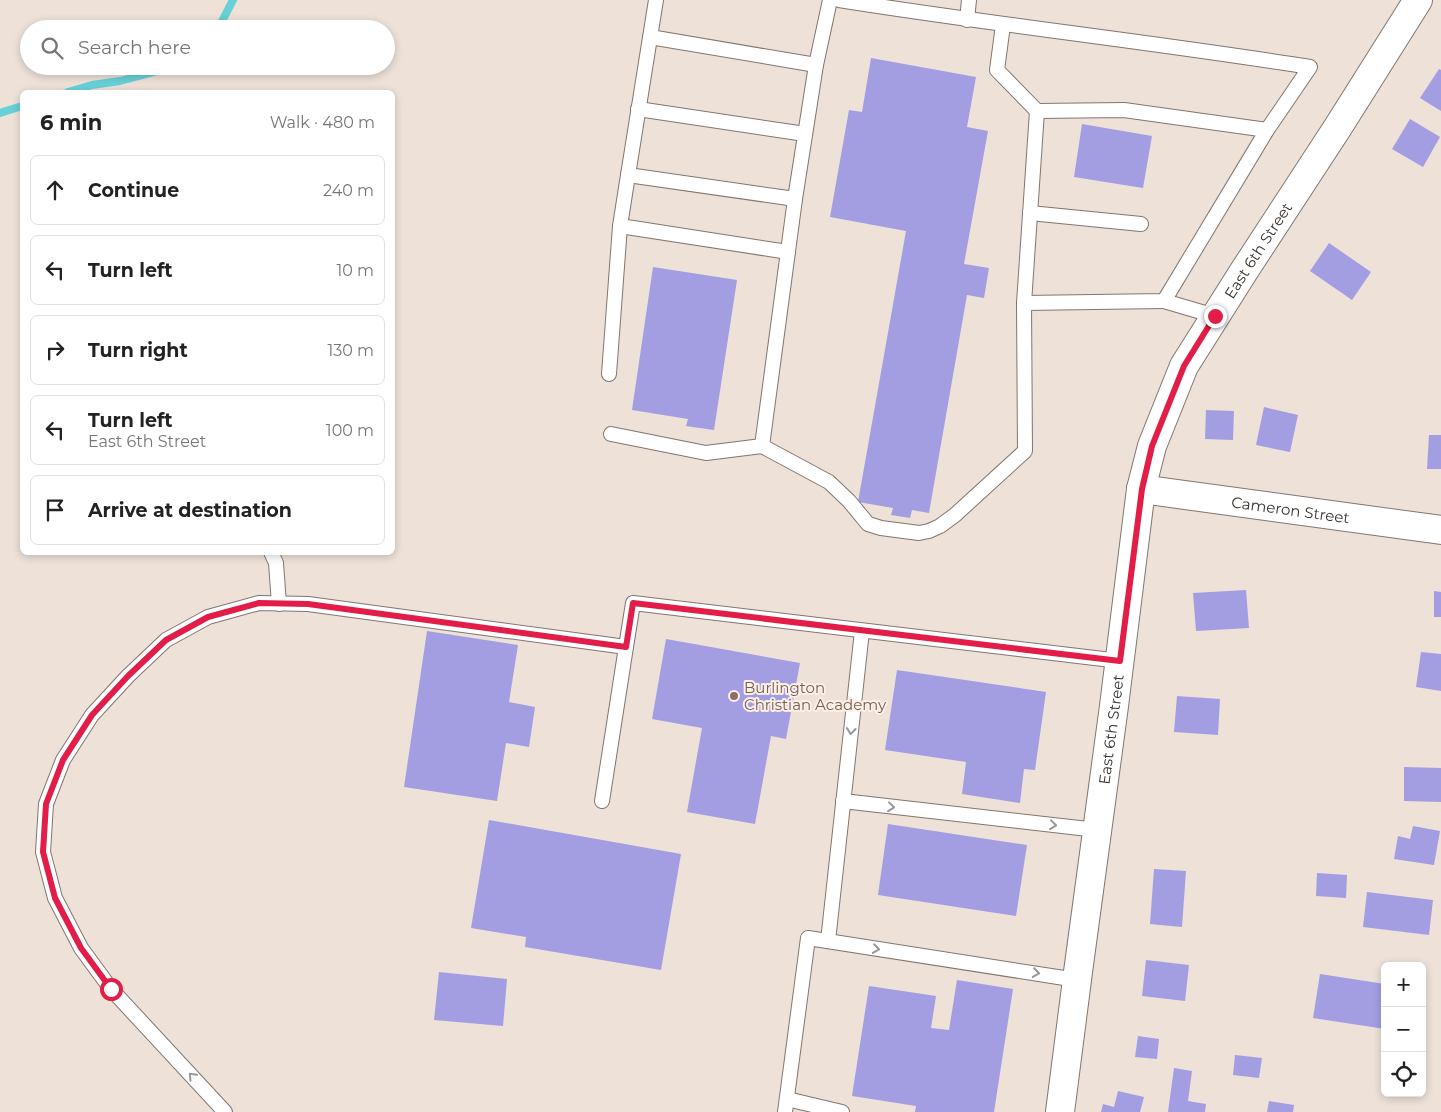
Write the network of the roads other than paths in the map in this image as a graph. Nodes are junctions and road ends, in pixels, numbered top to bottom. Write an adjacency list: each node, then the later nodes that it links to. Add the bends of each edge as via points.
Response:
1 (656, 0): 9 (lane)
2 (830, 0): 10 (lane)
3 (839, 0): 6 (lane)
4 (969, 0): 7 (lane)
5 (1418, 0): 23 (street, East 6th Street)
6 (902, 5): 7 (lane)
7 (967, 20): 8 (lane)
8 (1003, 25): 12 (lane, via 997,70); 13 (lane, via 1310,67)
9 (650, 38): 10 (lane); 11 (lane)
10 (816, 65): 14 (lane)
11 (638, 109): 14 (lane); 15 (lane)
12 (1037, 110): 13 (lane, via 1124,110); 17 (lane)
13 (1267, 130): 21 (lane)
14 (805, 134): 16 (lane)
15 (628, 176): 16 (lane); 19 (lane)
16 (795, 199): 20 (lane)
17 (1030, 213): 18 (lane); 22 (lane)
18 (1141, 224)
19 (620, 226): 20 (lane); 24 (lane)
20 (788, 252): 26 (lane)
21 (1164, 301): 22 (lane); 23 (lane)
22 (1024, 303): 26 (lane, via 1025,451 940,526 919,533 868,524 829,482)
23 (1215, 316): 27 (street, East 6th Street, via 1184,366 1152,446)
24 (609, 374)
25 (611, 434): 26 (lane, via 706,453)
26 (762, 446)
27 (1142, 489): 28 (street, Cameron Street); 33 (street, East 6th Street)
28 (1441, 530)
29 (272, 555): 30 (lane, via 276,563)
30 (279, 604): 32 (lane, via 308,604); 40 (lane, one-way to 30, via 111,989 81,948 55,898 43,852 46,804 63,760 92,715 166,640 208,617 259,603)
31 (862, 631): 32 (lane, via 633,603); 33 (lane); 35 (lane, one-way to 35)
32 (626, 647): 34 (lane)
33 (1120, 661): 36 (street, East 6th Street)
34 (602, 800)
35 (843, 801): 36 (lane, one-way to 36); 37 (lane)
36 (1097, 830): 38 (street, East 6th Street)
37 (828, 941): 38 (lane, one-way to 38); 39 (lane, via 808,938)
38 (1077, 980): 42 (street, East 6th Street)
39 (786, 1106): 41 (lane)
40 (225, 1112)
41 (842, 1112)
42 (1060, 1112)

